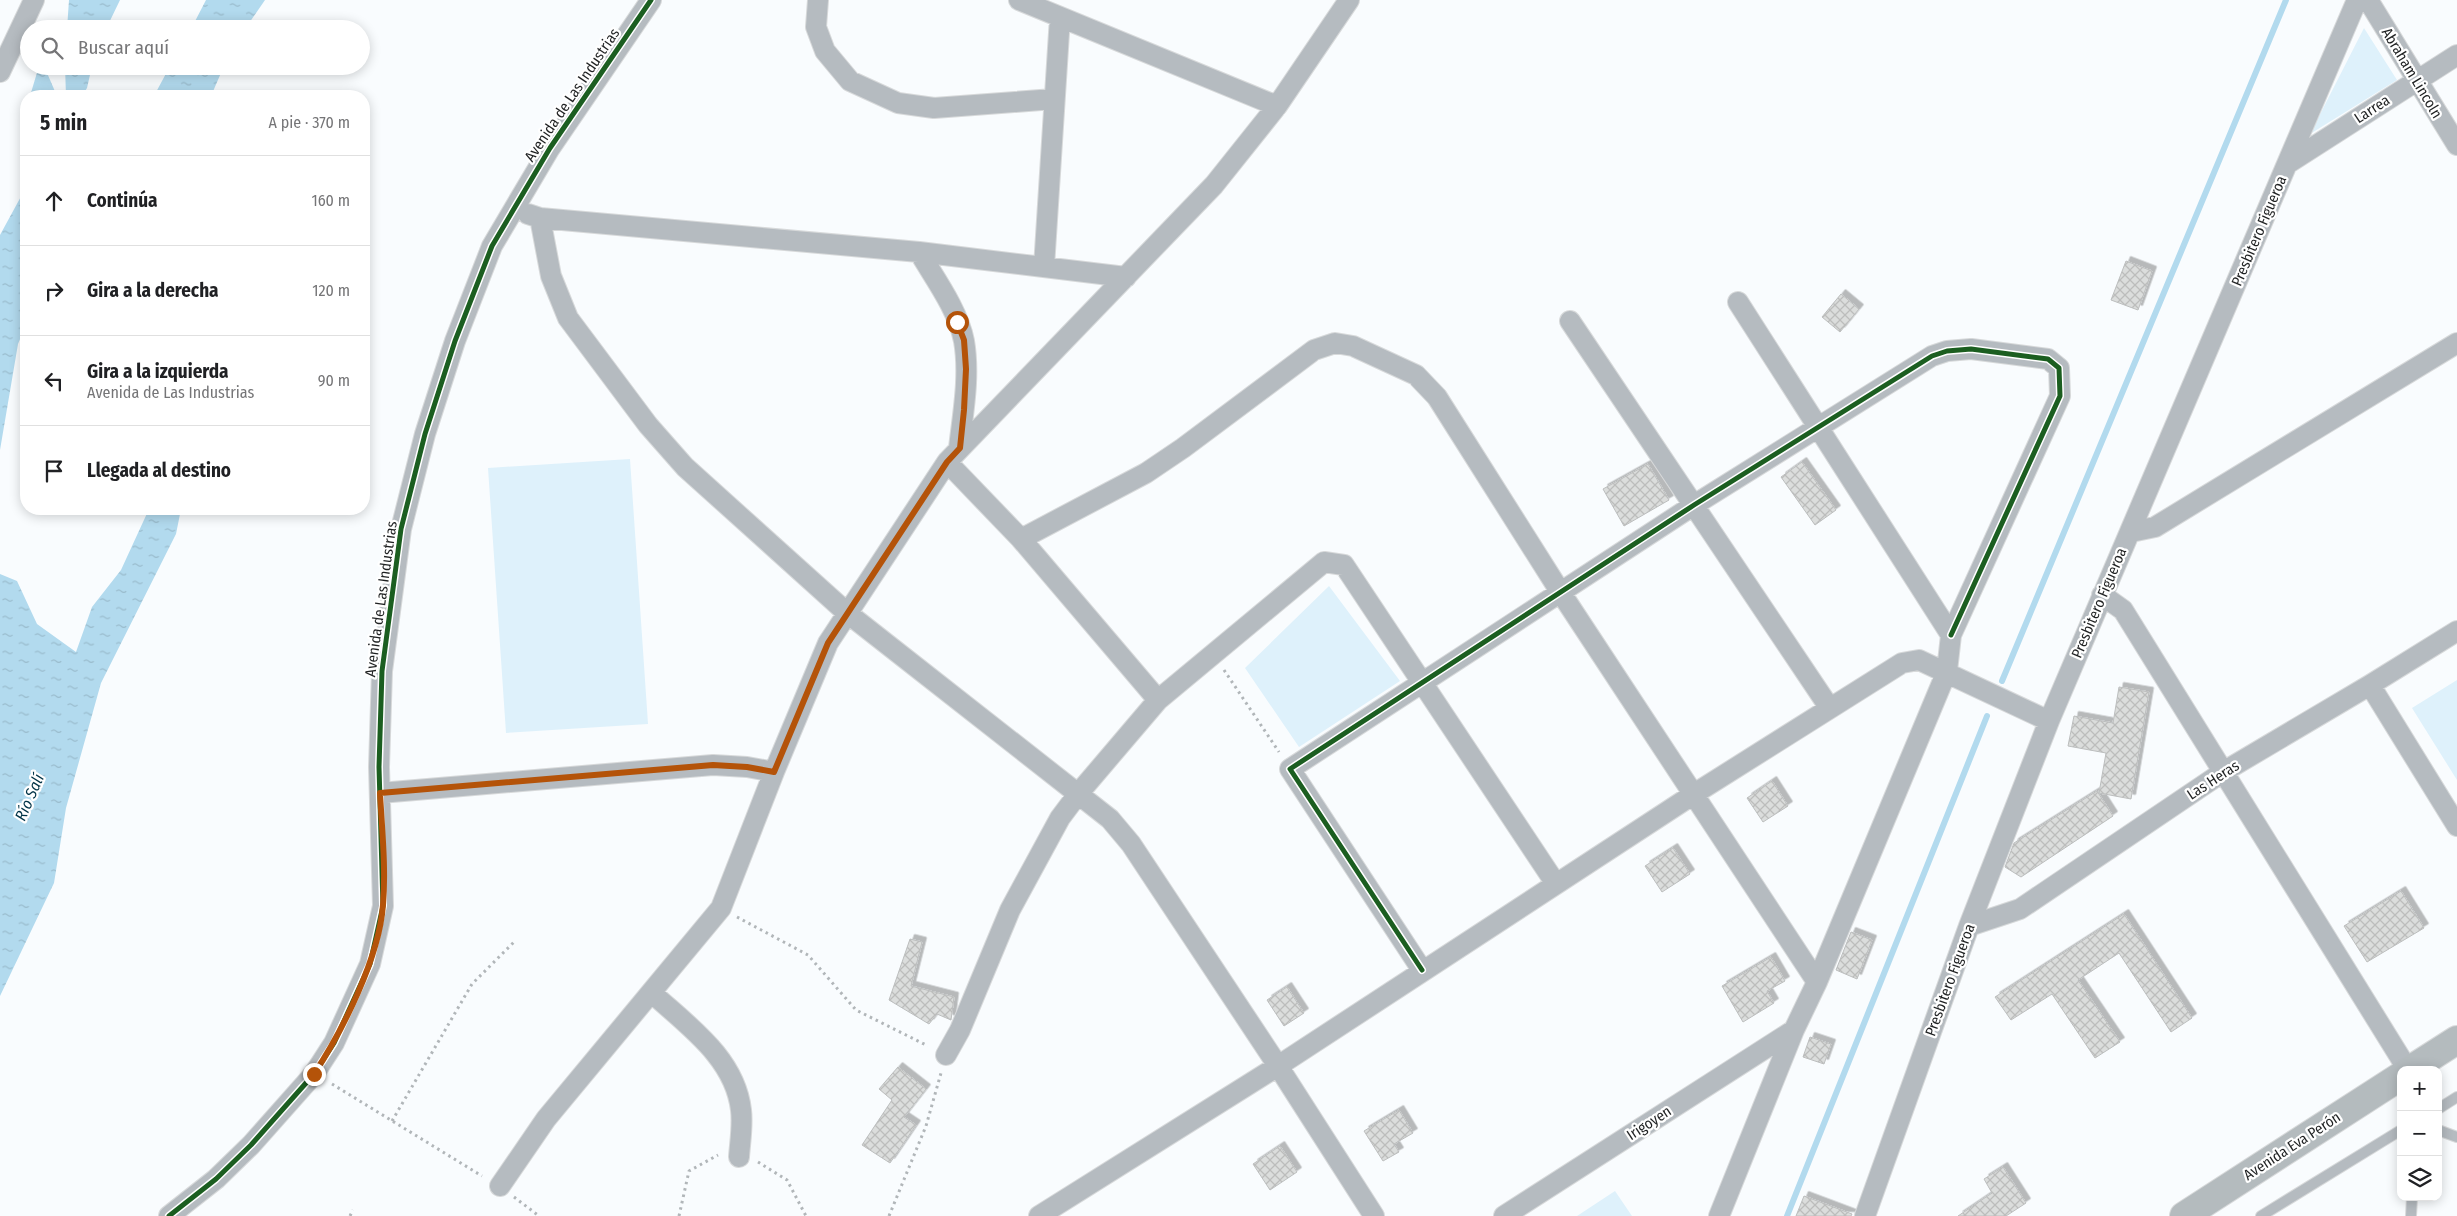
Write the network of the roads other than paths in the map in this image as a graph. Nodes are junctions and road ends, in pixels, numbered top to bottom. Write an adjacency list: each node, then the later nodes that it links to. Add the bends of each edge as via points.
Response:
1 (34, 0): 9 (street)
2 (651, 0): 18 (street, Avenida de Las Industrias, via 550,148)
3 (818, 0): 14 (street, via 816,27 825,51 850,81 898,103 934,108)
4 (1019, 0): 8 (street)
5 (1348, 0): 15 (street)
6 (2357, 0): 17 (street, Presbitero Figueroa)
7 (2368, 0): 13 (street, Abraham Lincoln)
8 (1060, 17): 14 (street); 15 (street)
9 (25, 20)
10 (20, 30): 12 (street)
11 (2457, 55): 13 (street, Larrea)
12 (0, 72)
13 (2416, 81): 16 (street, Abraham Lincoln); 17 (street, Larrea)
14 (1054, 100): 21 (street)
15 (1277, 106): 22 (street, via 1214,185)
16 (2457, 145)
17 (2287, 164): 29 (street, Presbitero Figueroa)
18 (514, 208): 19 (street); 44 (street, Avenida de Las Industrias, via 492,246 456,340 425,434 401,529 382,671)
19 (540, 218): 20 (street); 33 (street, via 551,276 568,318 619,389 685,467)
20 (919, 252): 21 (street); 27 (street, via 964,340 966,369)
21 (1044, 267): 22 (street)
22 (1126, 277): 27 (street)
23 (1738, 302): 26 (street)
24 (1570, 321): 28 (street)
25 (2457, 343): 29 (street, via 2155,527)
26 (1817, 428): 28 (street); 35 (street); 35 (street, via 1932,356 1947,351 1971,349 2027,355 2048,359 2059,368 2060,396)
27 (953, 455): 30 (street); 33 (street)
28 (1694, 505): 31 (street); 40 (street)
29 (2130, 532): 32 (street, Presbitero Figueroa)
30 (1021, 539): 31 (street, via 1146,473 1314,350 1335,343 1353,346 1397,364 1416,375 1437,397); 39 (street)
31 (1561, 593): 37 (street); 46 (street)
32 (2102, 595): 41 (street, Presbitero Figueroa); 43 (street, via 2123,610)
33 (846, 612): 42 (street, via 828,643); 45 (street)
34 (2457, 631): 38 (street, Las Heras)
35 (1951, 634): 36 (street)
36 (1947, 671): 40 (street, via 1920,660 1902,663); 41 (street); 51 (street)
37 (1422, 683): 39 (street, via 1344,565 1324,562); 48 (street); 50 (street, via 1290,769)
38 (2370, 685): 43 (street, Las Heras); 47 (street)
39 (1158, 700): 45 (street)
40 (1829, 707): 46 (street)
41 (2049, 721): 49 (street, Presbitero Figueroa)
42 (774, 772): 44 (street, via 713,765); 52 (street, via 721,908)
43 (2223, 772): 49 (street, Las Heras, via 2020,909); 57 (street)
44 (380, 793): 68 (street, Avenida de Las Industrias, via 383,906 370,964 334,1044 314,1074 251,1145 216,1179)
45 (1078, 794): 55 (street, via 1060,818 1010,910 960,1030); 56 (street, via 1110,819 1131,844)
46 (1694, 794): 48 (street); 51 (street)
47 (2457, 826)
48 (1556, 884): 50 (street)
49 (1969, 926): 73 (street, Presbitero Figueroa)
50 (1422, 970): 56 (street)
51 (1817, 982): 53 (street)
52 (652, 993): 65 (street, via 715,1050 733,1080 741,1110); 66 (street, via 546,1118)
53 (1794, 1030): 71 (street, Irigoyen); 72 (street)
54 (2457, 1040): 58 (main road)
55 (946, 1055)
56 (1278, 1066): 69 (street); 70 (street)
57 (2407, 1066)
58 (2415, 1066)
59 (2397, 1079): 74 (main road, Avenida Eva Perón)
60 (2457, 1097): 61 (lane)
61 (2442, 1106)
62 (2442, 1131): 64 (lane)
63 (2397, 1132): 75 (lane)
64 (2457, 1136)
65 (739, 1157)
66 (500, 1186)
67 (2412, 1201): 76 (lane)
68 (169, 1216)
69 (1039, 1216)
70 (1374, 1216)
71 (1504, 1216)
72 (1720, 1216)
73 (1865, 1216)
74 (2184, 1216)
75 (2261, 1216)
76 (2412, 1216)

